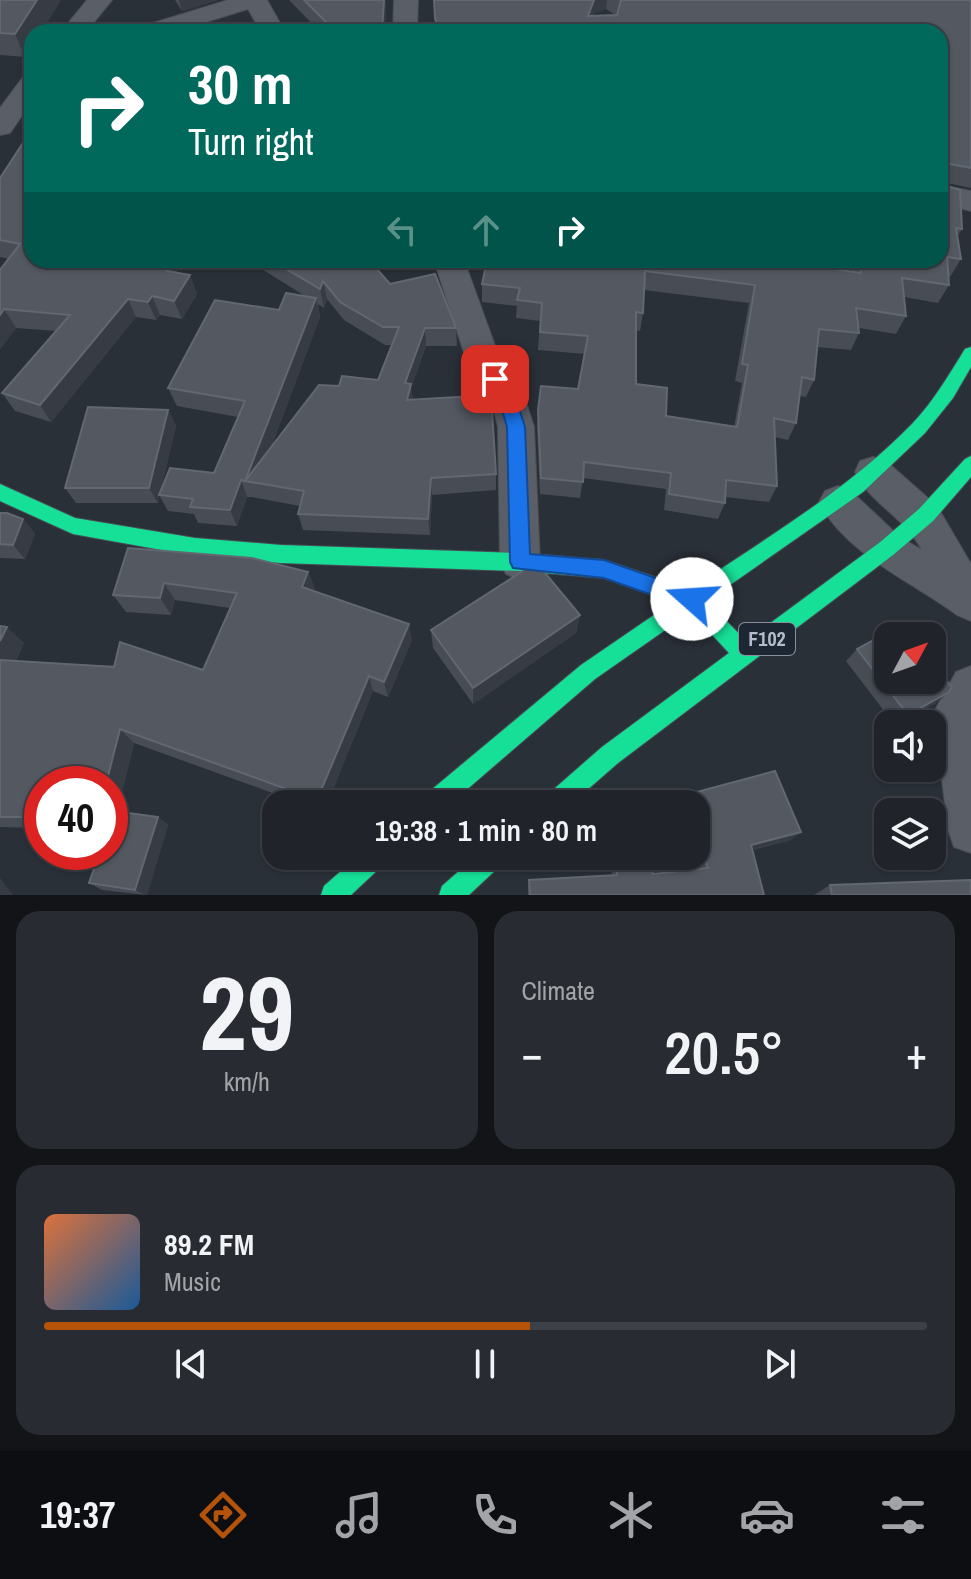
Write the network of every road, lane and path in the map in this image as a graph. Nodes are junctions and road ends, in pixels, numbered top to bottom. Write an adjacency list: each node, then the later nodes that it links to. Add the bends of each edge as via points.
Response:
1 (100, 0): 4 (street)
2 (253, 0): 5 (street); 6 (street)
3 (406, 0): 7 (street)
4 (80, 24)
5 (175, 24)
6 (268, 24)
7 (405, 24)
8 (24, 93): 9 (street)
9 (0, 127)
10 (948, 196): 11 (street)
11 (971, 201)
12 (452, 268): 20 (street, via 482,356 509,402 516,427)
13 (971, 353): 15 (main road, via 923,425)
14 (971, 464): 18 (main road, F102)
15 (873, 472): 17 (main road); 18 (street)
16 (0, 492): 20 (main road, via 73,526 195,547)
17 (838, 502): 19 (street); 21 (main road)
18 (924, 518): 19 (main road, F102); 22 (street)
19 (886, 549): 22 (street); 23 (main road, F102)
20 (520, 562): 21 (main road, via 604,569)
21 (692, 599): 23 (main road); 25 (main road, via 573,683)
22 (970, 601)
23 (745, 655): 26 (main road, F102)
24 (971, 687): 27 (street, via 956,712)
25 (448, 790)
26 (570, 790)
27 (971, 830)
28 (361, 870): 30 (main road)
29 (479, 870): 31 (main road)
30 (333, 895)
31 (451, 895)

